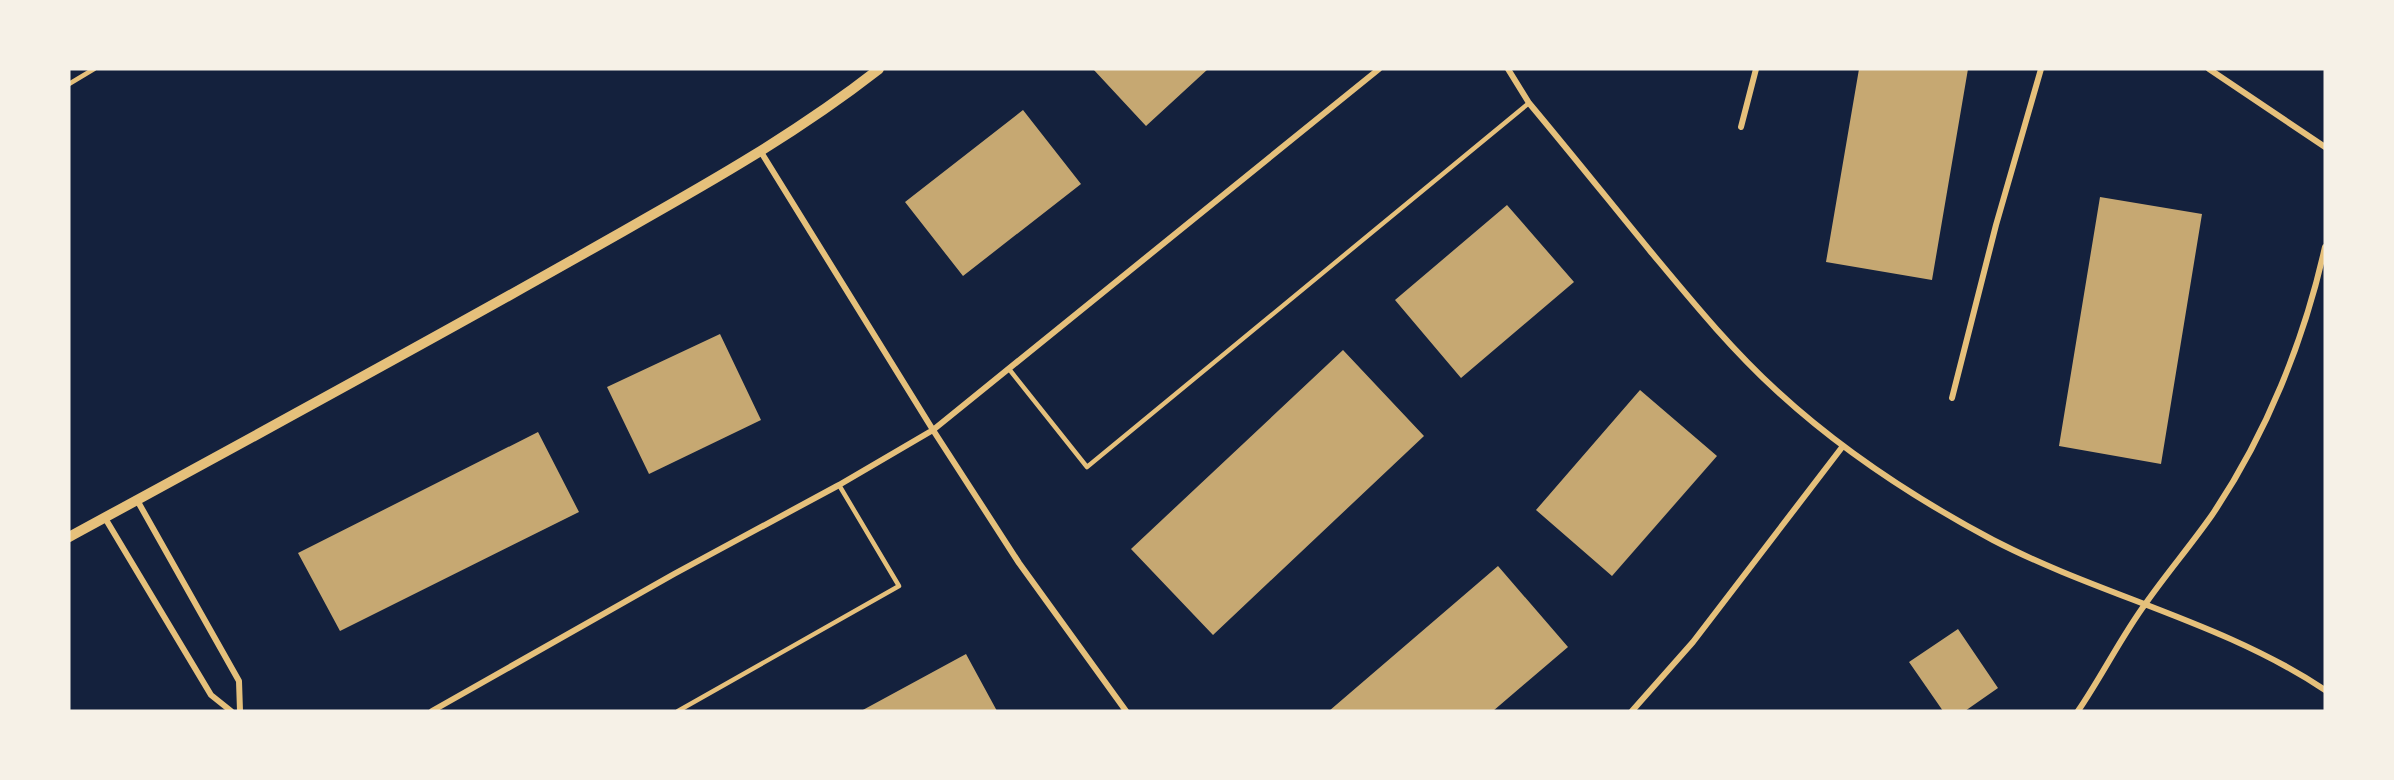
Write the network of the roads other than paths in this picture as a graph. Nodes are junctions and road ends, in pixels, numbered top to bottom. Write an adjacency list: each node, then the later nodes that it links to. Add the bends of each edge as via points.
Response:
1 (94, 69): 8 (lane)
2 (879, 69): 12 (street, via 830,108)
3 (1379, 69): 14 (street)
4 (1508, 69): 9 (street)
5 (1756, 69): 10 (street)
6 (2041, 69): 15 (street)
7 (2209, 69): 11 (street)
8 (69, 84)
9 (1529, 102): 14 (lane, via 1087,467); 17 (street, via 1714,328 1777,391)
10 (1741, 127)
11 (2325, 147)
12 (762, 152): 16 (street); 19 (street, via 436,338)
13 (2325, 247): 22 (street, via 2290,363 2255,441 2212,515)
14 (1009, 369): 16 (street)
15 (1952, 398)
16 (933, 430): 18 (street); 28 (street, via 1019,563)
17 (1844, 446): 22 (street, via 1920,498 1995,540); 29 (street, via 1693,642)
18 (839, 485): 26 (street); 27 (lane, via 899,586)
19 (136, 500): 20 (street); 25 (street, via 239,681)
20 (105, 518): 21 (street); 24 (street, via 211,695)
21 (69, 537)
22 (2145, 604): 23 (street, via 2214,630); 30 (street)
23 (2325, 690)
24 (231, 711)
25 (240, 711)
26 (432, 711)
27 (678, 711)
28 (1126, 711)
29 (1632, 711)
30 (2078, 711)

